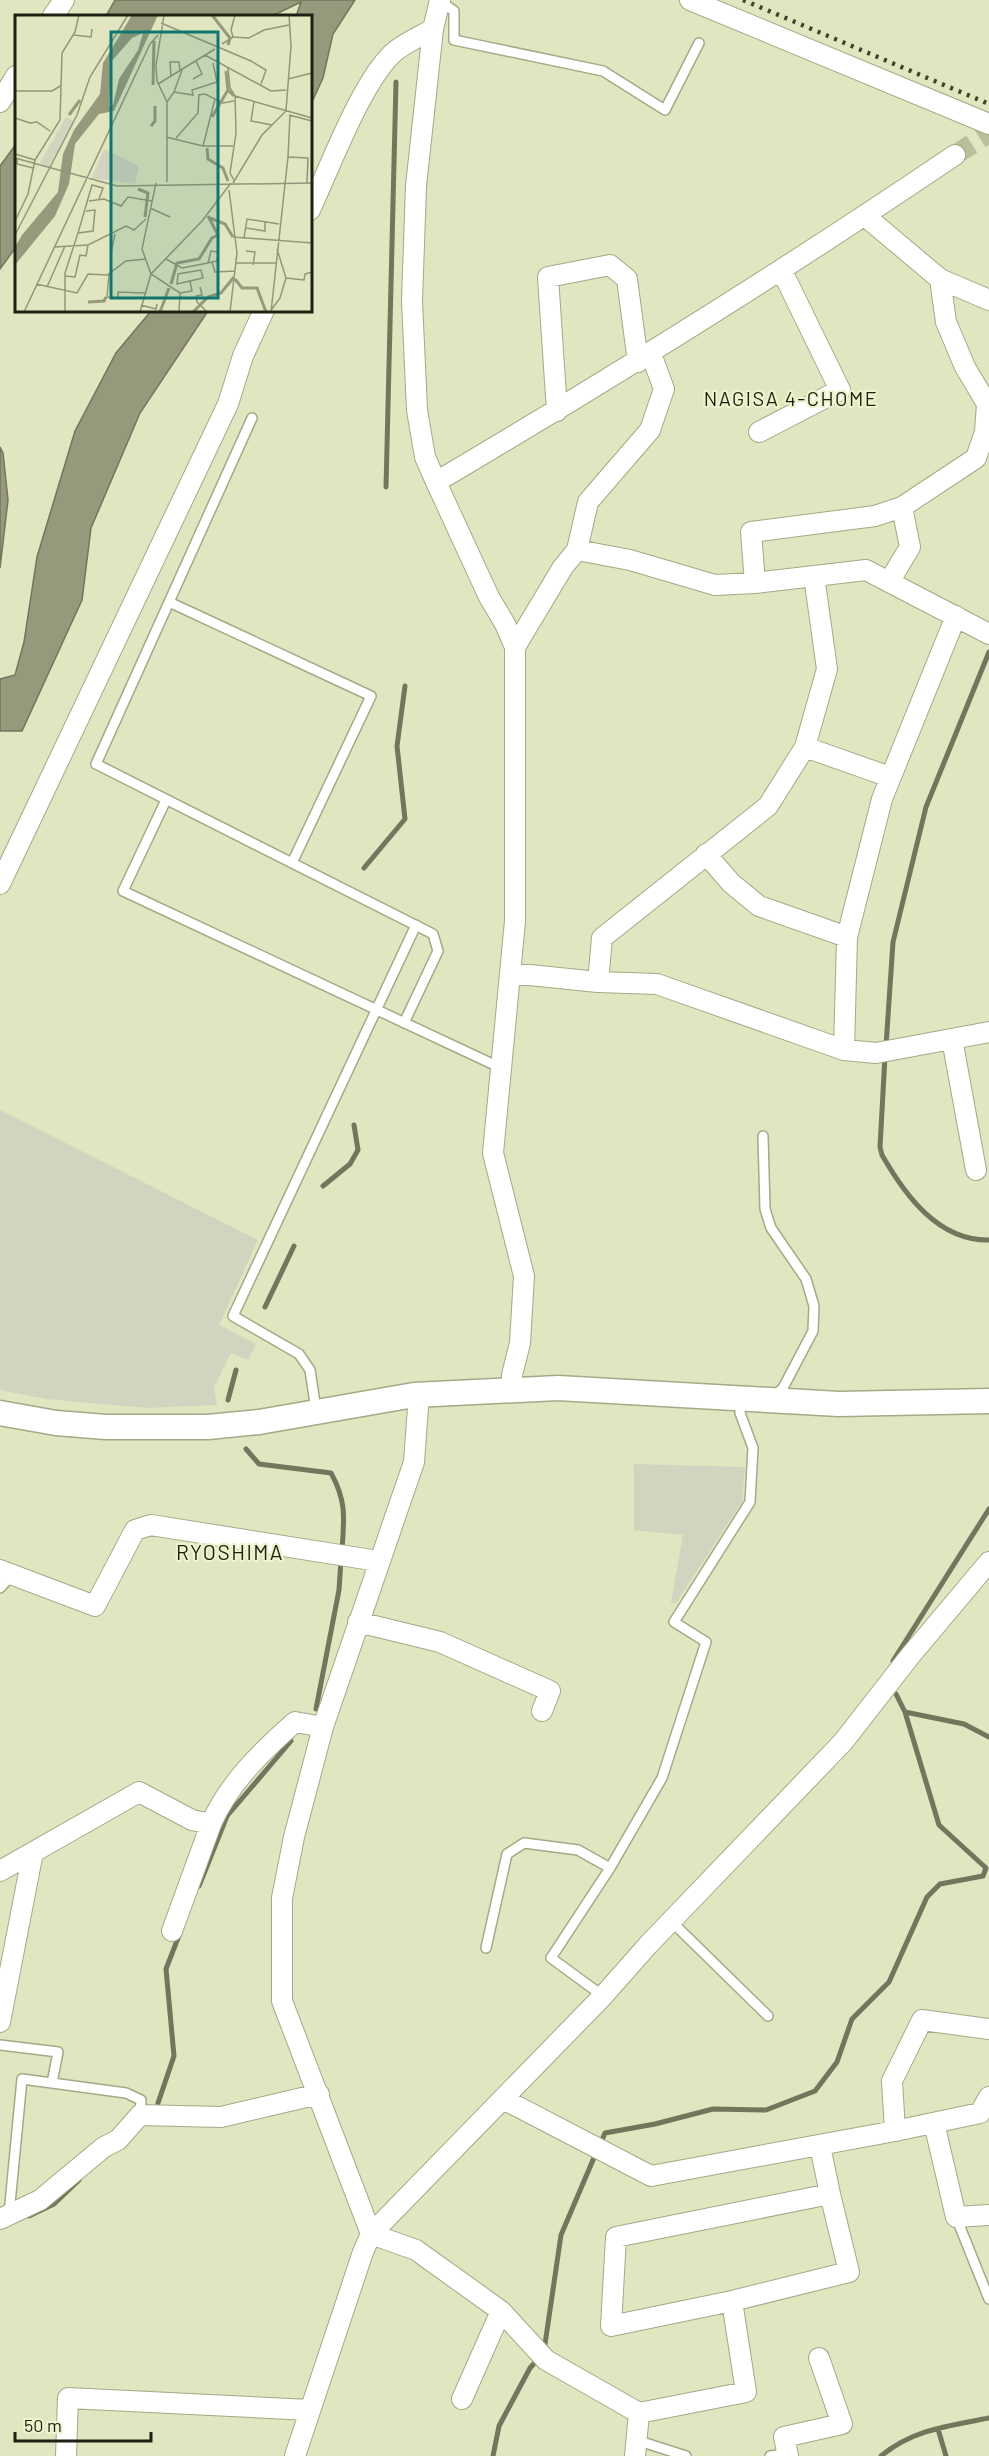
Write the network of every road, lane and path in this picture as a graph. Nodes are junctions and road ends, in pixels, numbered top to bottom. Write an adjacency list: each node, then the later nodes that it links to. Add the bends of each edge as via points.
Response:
1 (64, 0): 4 (street)
2 (440, 0): 5 (street); 6 (lane, via 454,11 454,40 603,71 665,110)
3 (690, 0): 9 (street)
4 (54, 15)
5 (433, 28): 11 (street, via 394,52 375,76); 21 (street, via 416,186 412,301 417,410 425,457)
6 (699, 43)
7 (15, 78): 8 (street)
8 (0, 102)
9 (989, 124)
10 (955, 155): 12 (street)
11 (312, 206)
12 (865, 216): 13 (street); 14 (street)
13 (782, 271): 17 (street); 20 (street, via 840,390)
14 (940, 279): 15 (street); 22 (street, via 946,322 965,367 987,404 985,432 976,458)
15 (989, 300)
16 (263, 312): 36 (street, via 243,356 228,404)
17 (645, 358): 18 (street); 18 (street, via 627,279 610,265 548,277); 23 (street, via 664,389 650,430 588,502)
18 (557, 411): 21 (street)
19 (252, 418): 27 (lane)
20 (759, 432)
21 (436, 482): 30 (street)
22 (902, 507): 25 (street, via 910,546); 26 (street, via 875,516 751,532)
23 (577, 550): 26 (street, via 630,560 715,585); 30 (street)
24 (814, 576): 25 (street, via 866,570); 26 (street); 31 (street, via 827,669)
25 (890, 582): 28 (street)
26 (755, 583)
27 (169, 602): 33 (lane, via 96,764); 35 (lane, via 371,696)
28 (956, 616): 29 (street); 32 (street)
29 (989, 634)
30 (515, 646): 39 (street, via 515,921)
31 (805, 747): 32 (street); 34 (street, via 768,806)
32 (890, 777): 38 (street)
33 (166, 800): 35 (lane); 41 (lane, via 123,891)
34 (706, 854): 38 (street, via 759,906); 40 (street, via 602,938)
35 (292, 863): 37 (lane)
36 (0, 884)
37 (416, 926): 41 (lane); 42 (lane, via 433,934 438,951)
38 (847, 937): 45 (street)
39 (510, 973): 40 (street); 46 (street)
40 (598, 982): 45 (street, via 657,984)
41 (377, 1010): 42 (lane); 54 (lane, via 233,1316 299,1354 310,1370)
42 (404, 1023): 46 (lane)
43 (989, 1032): 44 (street)
44 (952, 1039): 45 (street, via 876,1053); 48 (street)
45 (844, 1050)
46 (501, 1068): 49 (street, via 493,1153 525,1276)
47 (763, 1136): 52 (lane, via 765,1209 771,1228 806,1279 814,1306 813,1331 783,1388)
48 (976, 1170)
49 (512, 1389): 50 (street); 51 (street)
50 (414, 1395): 54 (street); 56 (street, via 418,1407 414,1462)
51 (741, 1398): 52 (street); 64 (lane, via 740,1413 753,1448 750,1502 674,1622 706,1642 662,1778)
52 (770, 1400): 53 (street, via 839,1404)
53 (989, 1401)
54 (316, 1412): 55 (street, via 249,1424 156,1429 57,1423)
55 (0, 1413)
56 (378, 1561): 58 (street, via 151,1525 135,1530 95,1606); 59 (street)
57 (989, 1562): 66 (street, via 843,1742)
58 (4, 1578)
59 (358, 1622): 60 (street, via 440,1642 550,1691); 61 (street)
60 (542, 1711)
61 (323, 1727): 62 (street, via 295,1722 268,1746 220,1802); 75 (street, via 282,1899 282,2001)
62 (211, 1824): 63 (street, via 192,1820 139,1792); 67 (street)
63 (33, 1852): 65 (street); 71 (street)
64 (610, 1868): 68 (lane, via 578,1850 524,1843 507,1854); 69 (lane, via 551,1958)
65 (0, 1871)
66 (671, 1921): 69 (street); 70 (lane)
67 (172, 1931)
68 (486, 1948)
69 (603, 1996): 77 (street)
70 (768, 2016)
71 (0, 2022)
72 (989, 2029): 80 (street, via 922,2020 892,2081)
73 (0, 2045): 74 (lane, via 58,2052)
74 (52, 2083): 78 (lane, via 126,2093 141,2100); 84 (lane, via 22,2079)
75 (319, 2094): 78 (street, via 221,2117); 86 (street)
76 (989, 2097): 79 (street, via 980,2113)
77 (503, 2099): 81 (street, via 651,2176); 86 (street)
78 (140, 2115): 84 (street, via 118,2140 40,2200)
79 (934, 2123): 80 (street); 85 (street)
80 (895, 2131): 81 (street)
81 (820, 2146): 82 (street)
82 (830, 2194): 88 (street, via 849,2272); 88 (street, via 616,2237 611,2326)
83 (989, 2215): 85 (street)
84 (4, 2217)
85 (956, 2217): 87 (lane)
86 (371, 2234): 89 (street, via 416,2250); 92 (street)
87 (989, 2299)
88 (732, 2301): 93 (street, via 746,2392)
89 (501, 2311): 91 (street); 93 (street, via 542,2356)
90 (819, 2358): 95 (street, via 842,2424 784,2437)
91 (462, 2398)
92 (310, 2410): 96 (street, via 68,2398); 97 (street)
93 (639, 2413): 94 (street)
94 (636, 2448): 98 (lane)
95 (782, 2455)
96 (66, 2456)
97 (296, 2456)
98 (686, 2456)

